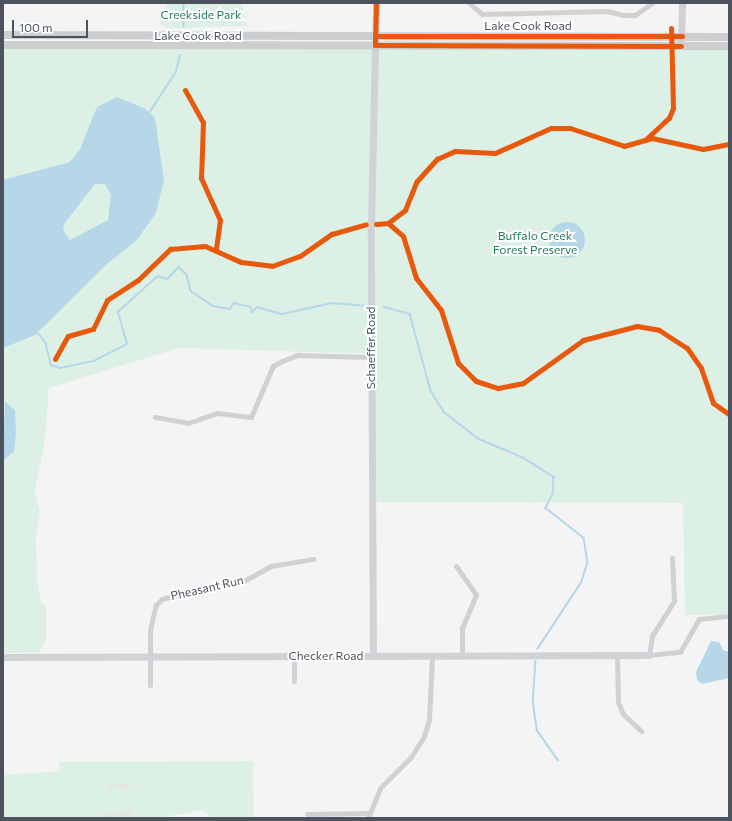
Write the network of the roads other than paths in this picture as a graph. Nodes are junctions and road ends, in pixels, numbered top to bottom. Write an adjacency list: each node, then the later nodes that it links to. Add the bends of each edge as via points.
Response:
1 (376, 3): 8 (street, Schaeffer Road)
2 (470, 3): 3 (street, via 482,14 607,11 623,15 635,15)
3 (652, 3)
4 (682, 3): 6 (street)
5 (3, 35): 8 (main road, Lake Cook Road)
6 (682, 36): 7 (main road, Lake Cook Road); 8 (main road, Lake Cook Road); 10 (street)
7 (729, 37)
8 (375, 40): 9 (main road, Lake Cook Road); 10 (main road, Lake Cook Road); 12 (street, Schaeffer Road)
9 (3, 45)
10 (682, 46): 11 (main road, Lake Cook Road)
11 (729, 46)
12 (371, 357): 13 (street, via 298,356 282,361 273,366 251,417 217,413 188,423); 22 (street, Schaeffer Road)
13 (155, 417)
14 (672, 558): 19 (street, via 674,601 652,636)
15 (313, 560): 20 (street, Pheasant Run, via 271,566 242,582 223,582 162,599 152,616)
16 (456, 566): 24 (street, via 476,595 462,628)
17 (729, 616): 19 (street, via 699,619 680,652)
18 (617, 655): 19 (street, Checker Road); 24 (street, Checker Road); 28 (street, via 618,702 623,714)
19 (649, 655)
20 (150, 656): 21 (street, Checker Road); 25 (street, Checker Road); 27 (street, Pheasant Run)
21 (294, 656): 22 (street, Checker Road); 26 (street)
22 (373, 656): 23 (street, Checker Road)
23 (432, 656): 24 (street, Checker Road); 30 (street, via 430,720 424,736 411,757 380,788)
24 (462, 656)
25 (3, 657)
26 (294, 681)
27 (150, 685)
28 (641, 731)
29 (307, 814): 30 (street)
30 (368, 816)

